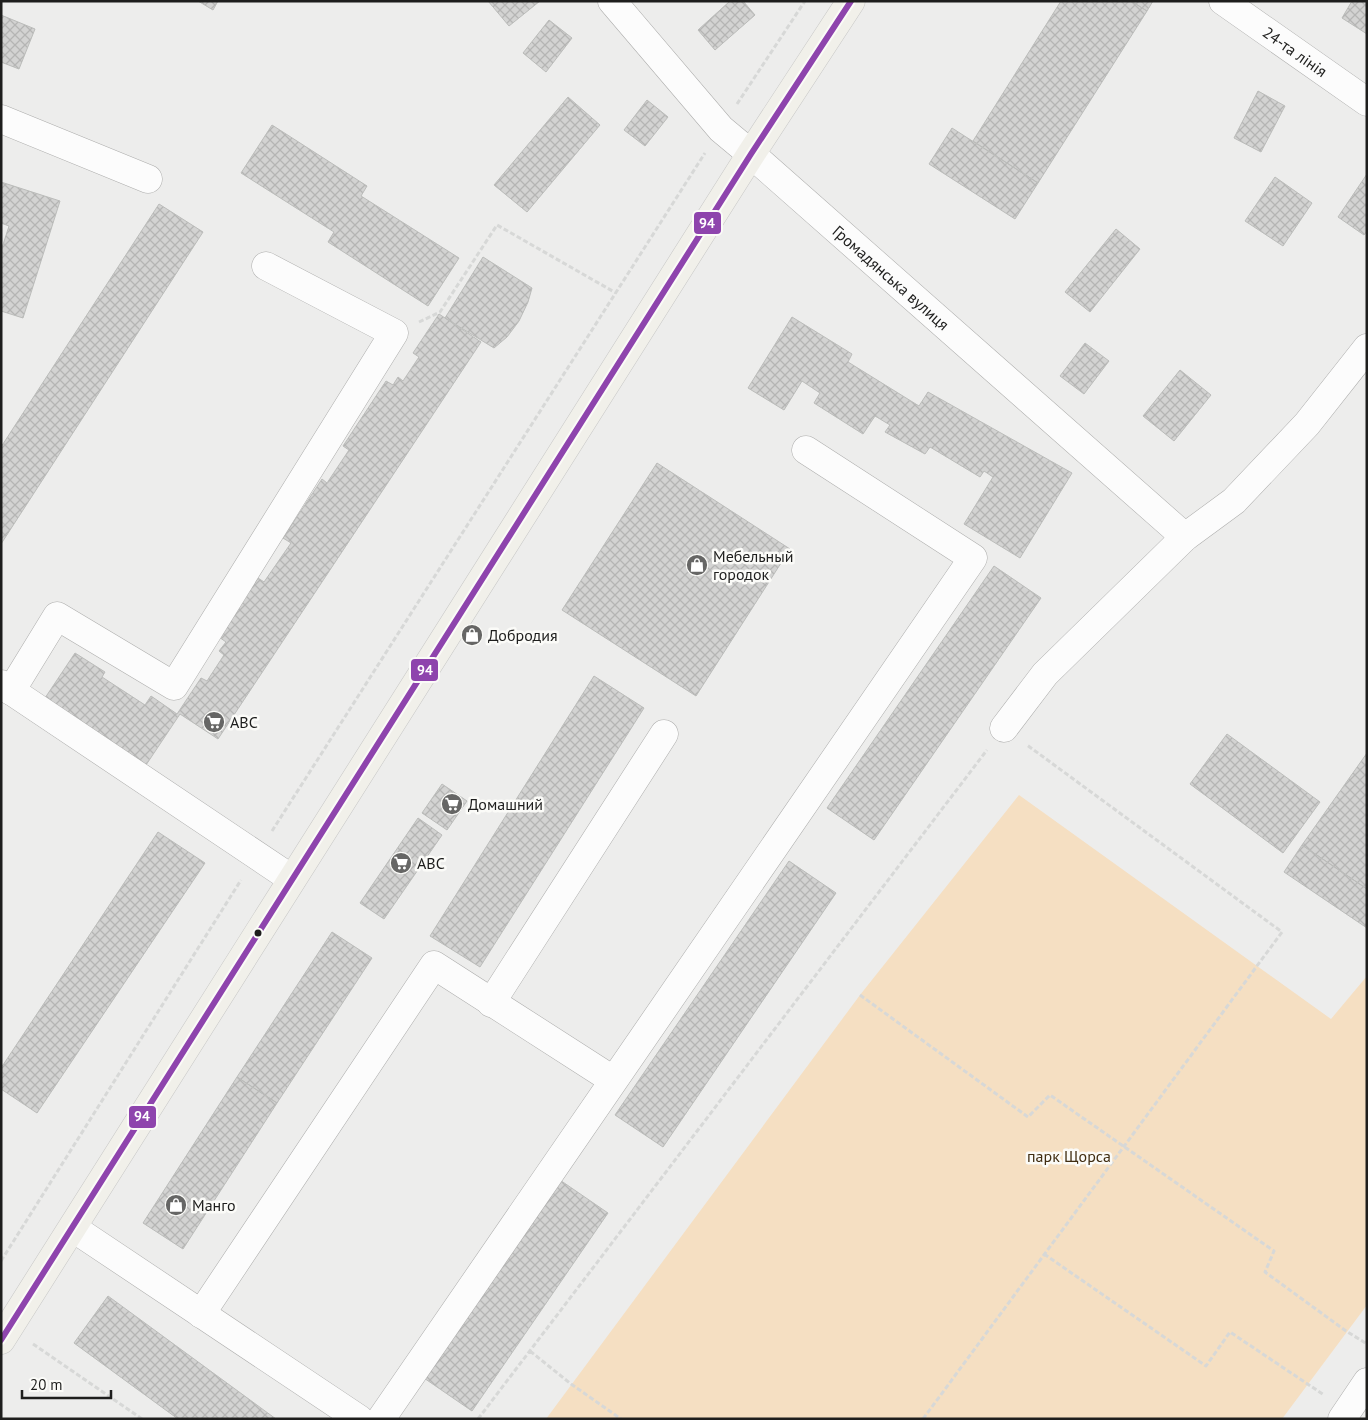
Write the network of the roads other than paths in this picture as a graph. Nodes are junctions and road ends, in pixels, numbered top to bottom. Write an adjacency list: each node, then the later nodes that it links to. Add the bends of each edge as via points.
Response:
1 (612, 1): 6 (street, Громадянська вулиця, via 721,129)
2 (851, 1): 6 (main road)
3 (1223, 1): 4 (street, 24-та лінія)
4 (1367, 102)
5 (1, 119): 7 (street)
6 (752, 154): 11 (street, Громадянська вулиця); 15 (main road)
7 (148, 179)
8 (266, 266): 12 (street, via 394,333 174,686 57,616)
9 (1367, 348): 11 (street, via 1307,424 1241,494)
10 (806, 450): 17 (street, via 973,558)
11 (1185, 537): 13 (street, via 1045,674)
12 (6, 687): 15 (street)
13 (1004, 728)
14 (664, 734): 16 (street)
15 (292, 879): 18 (main road)
16 (491, 1003): 17 (street); 19 (street, via 434,965)
17 (613, 1080): 24 (street)
18 (73, 1228): 19 (street); 20 (main road)
19 (201, 1314): 23 (street)
20 (6, 1334)
21 (1367, 1382): 22 (street)
22 (1344, 1415)
23 (359, 1419)
24 (381, 1419)

